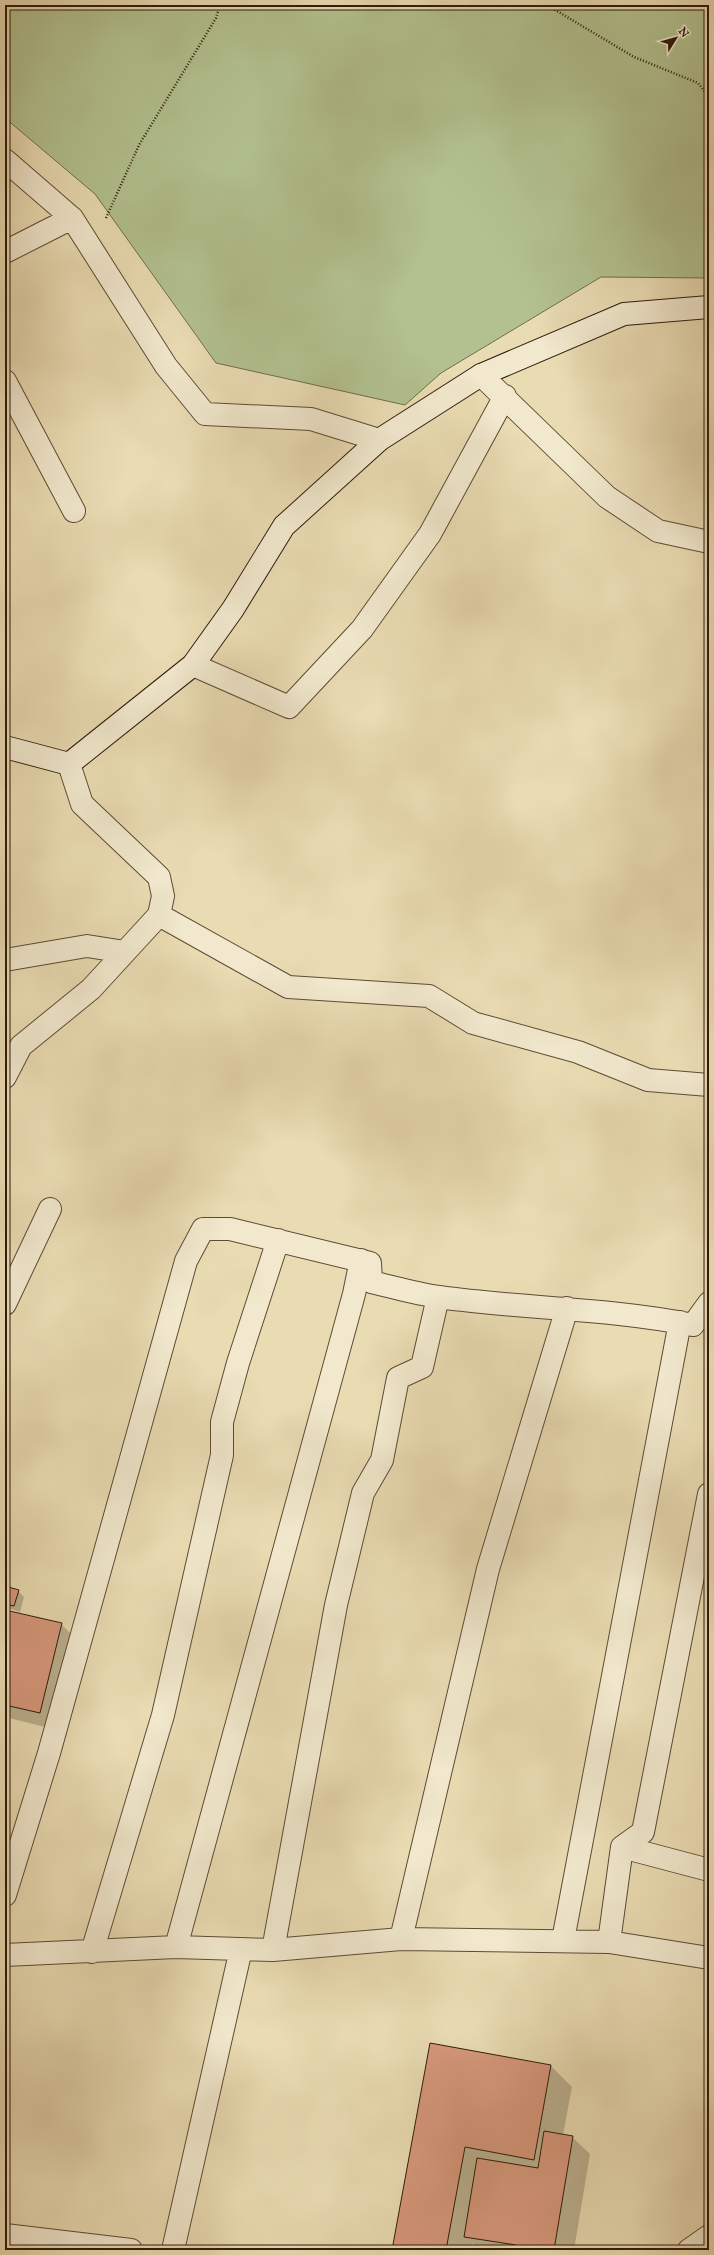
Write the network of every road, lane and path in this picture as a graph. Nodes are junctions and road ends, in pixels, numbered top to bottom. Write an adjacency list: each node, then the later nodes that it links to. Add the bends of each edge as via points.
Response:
1 (220, 5): 7 (path, via 216,18 139,145)
2 (547, 5): 3 (path, via 634,57 698,83)
3 (709, 97)
4 (5, 160): 5 (street)
5 (72, 218): 6 (street); 7 (street)
6 (7, 249)
7 (92, 250): 12 (street, via 166,366 206,414 311,418)
8 (709, 307): 9 (street, via 624,314)
9 (481, 375): 11 (street); 12 (street)
10 (5, 380): 13 (street)
11 (505, 396): 14 (street, via 607,497 658,531); 15 (street, via 430,534 362,629 289,707)
12 (379, 440): 15 (street, via 284,526 233,609)
13 (74, 511)
14 (709, 542)
15 (193, 665): 17 (street)
16 (5, 747): 17 (street)
17 (69, 764): 18 (street, via 82,804 159,877 163,896)
18 (159, 915): 19 (street); 22 (street, via 288,987 429,996 473,1023 578,1052 648,1080)
19 (125, 952): 20 (street, via 87,946); 21 (street, via 91,989 21,1046)
20 (5, 960)
21 (5, 1077)
22 (709, 1085)
23 (50, 1209): 28 (street)
24 (278, 1240): 25 (street); 34 (street, via 230,1229 203,1228 186,1261 51,1745); 41 (street, via 222,1422 222,1455 163,1715)
25 (361, 1260): 26 (street, via 370,1263 371,1282); 38 (street, via 354,1294)
26 (438, 1297): 29 (street); 40 (street, via 422,1367 398,1378 382,1460 362,1493 336,1605)
27 (709, 1303): 30 (street, via 693,1325)
28 (5, 1304)
29 (567, 1308): 30 (street); 35 (street, via 488,1569)
30 (680, 1322): 36 (street)
31 (709, 1494): 32 (street, via 643,1832)
32 (622, 1847): 33 (street); 37 (street)
33 (709, 1870)
34 (5, 1895)
35 (401, 1938): 36 (street); 40 (street)
36 (563, 1940): 37 (street)
37 (609, 1942): 43 (street)
38 (176, 1948): 39 (street); 41 (street)
39 (241, 1949): 40 (street); 47 (street)
40 (273, 1950)
41 (92, 1952): 42 (street)
42 (5, 1955)
43 (709, 1958)
44 (5, 2235): 46 (street)
45 (709, 2236): 48 (street)
46 (131, 2250)
47 (173, 2250)
48 (689, 2250)

